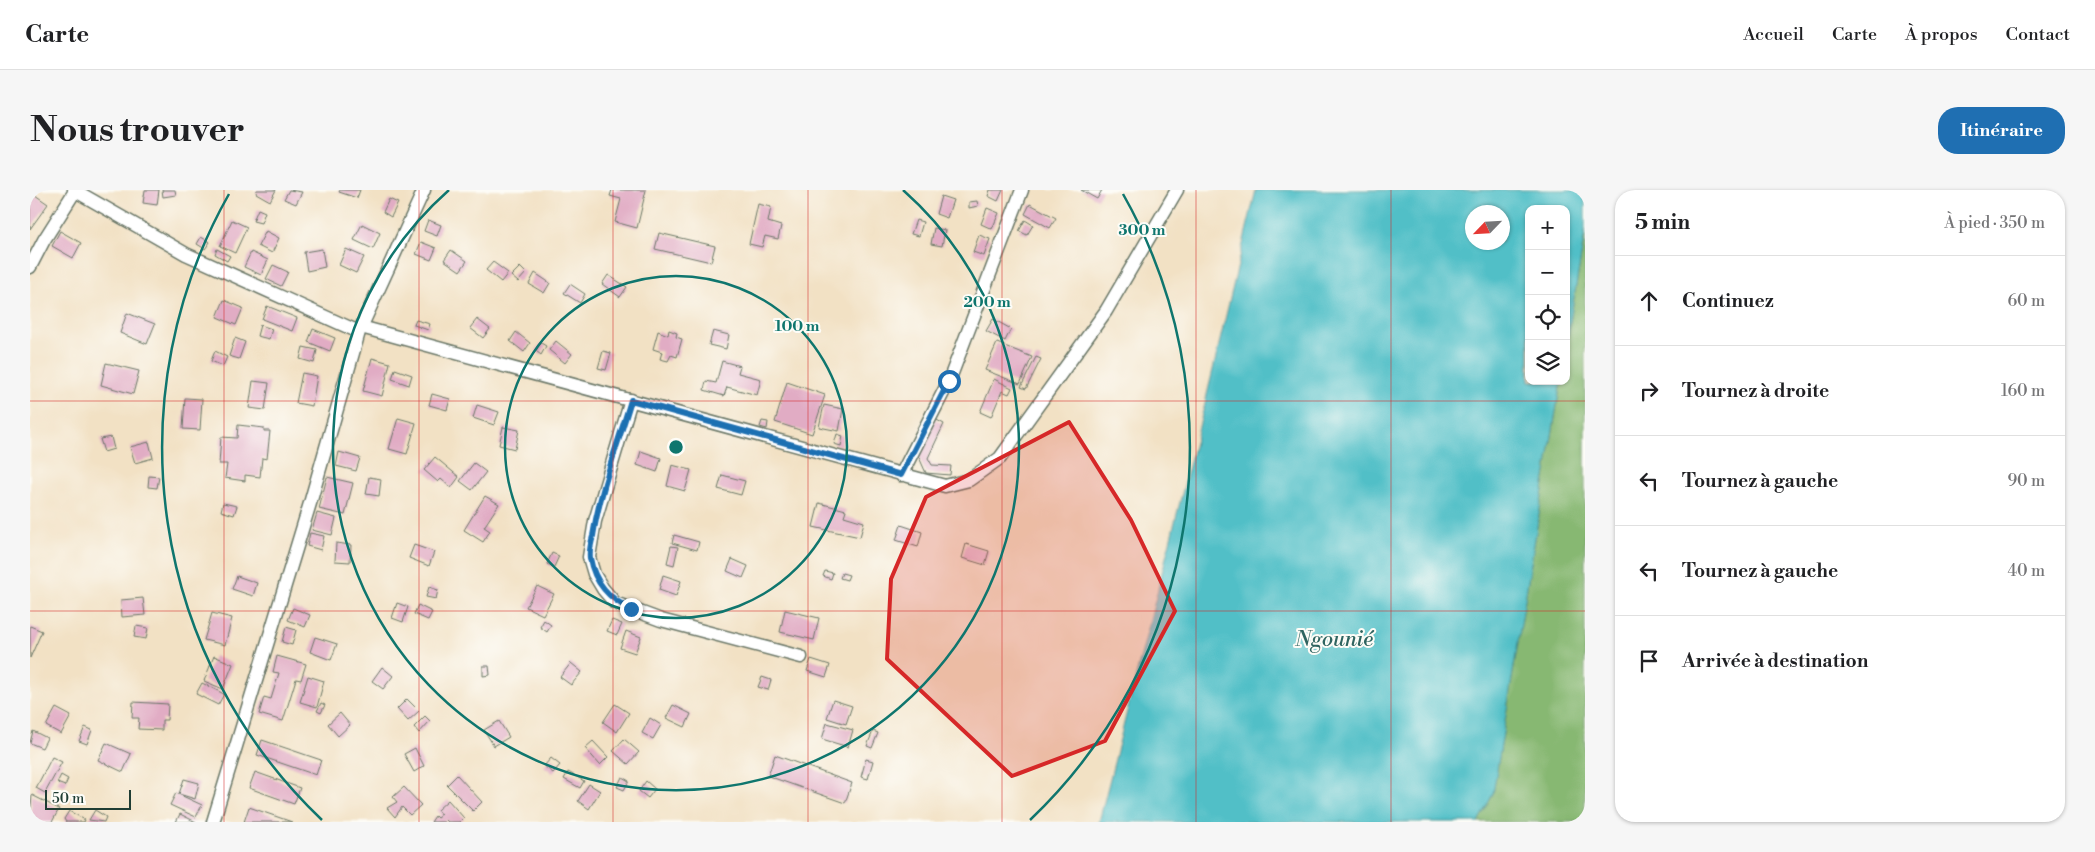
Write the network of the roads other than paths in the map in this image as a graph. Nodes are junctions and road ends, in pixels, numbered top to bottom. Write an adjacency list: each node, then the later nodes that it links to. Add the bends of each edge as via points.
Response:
1 (424, 190): 6 (street)
2 (1022, 190): 8 (street, via 949,381)
3 (1178, 190): 8 (street, via 1106,311 1000,458 969,480 945,486)
4 (75, 191): 5 (street); 6 (street, via 186,254)
5 (30, 267)
6 (360, 329): 7 (street); 10 (street)
7 (631, 400): 8 (street); 9 (street, via 595,522 589,556 603,589 615,602 661,620)
8 (901, 475)
9 (800, 657)
10 (213, 822)

